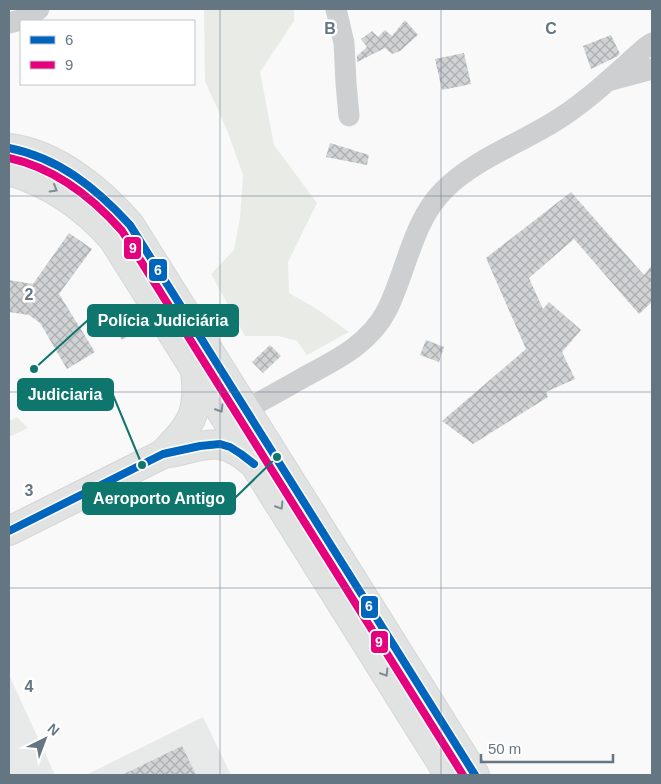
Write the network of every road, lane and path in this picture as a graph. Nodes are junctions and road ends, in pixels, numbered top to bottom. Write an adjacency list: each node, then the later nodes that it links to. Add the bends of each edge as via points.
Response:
1 (39, 9): 3 (street)
2 (336, 9): 7 (street, via 344,43)
3 (20, 20)
4 (652, 43): 6 (street)
5 (652, 69): 6 (street)
6 (606, 82): 11 (street, via 554,122 457,177 428,211 386,311 366,338 349,352)
7 (349, 116)
8 (9, 148): 11 (main road, via 59,166 115,208 130,225)
9 (9, 171): 10 (main road, one-way to 10, via 48,186 99,223 113,239)
10 (194, 367): 12 (main road, via 195,412 189,425); 13 (main road, one-way to 13)
11 (247, 409): 16 (main road)
12 (163, 454): 13 (main road, via 216,444 232,447); 14 (main road)
13 (254, 464): 15 (main road, one-way to 15)
14 (9, 531)
15 (449, 775)
16 (475, 775)

